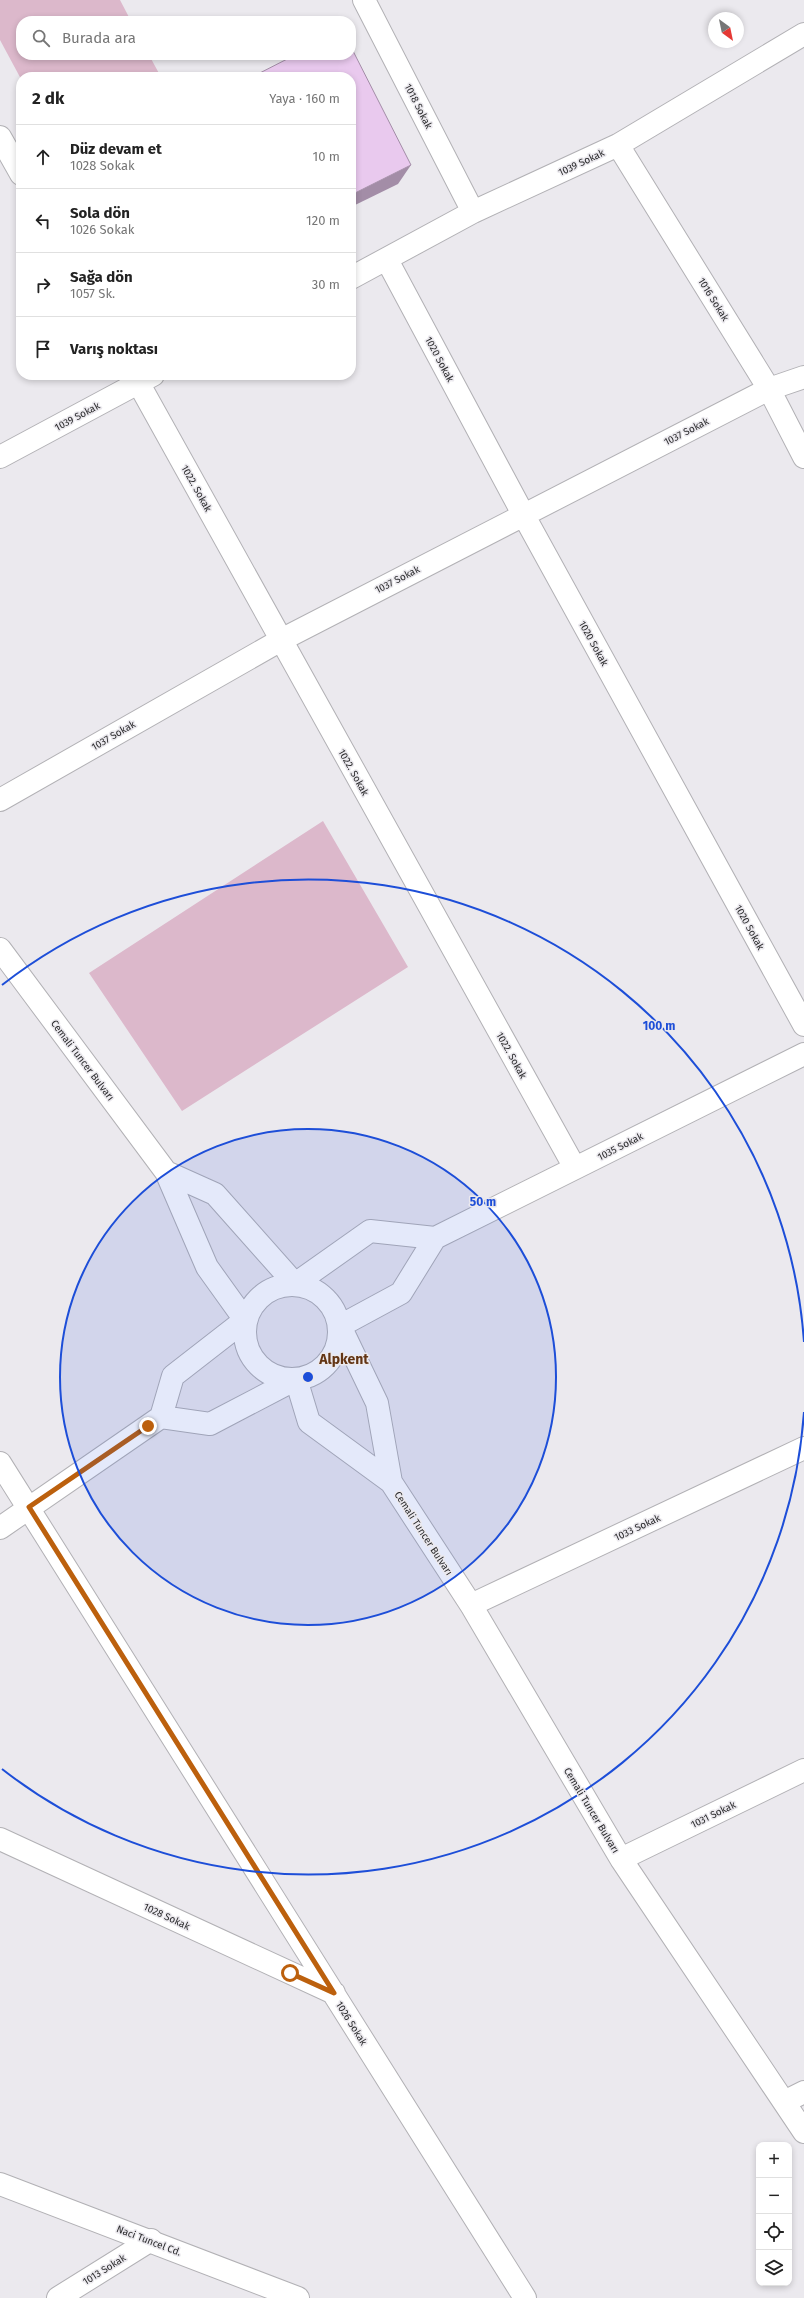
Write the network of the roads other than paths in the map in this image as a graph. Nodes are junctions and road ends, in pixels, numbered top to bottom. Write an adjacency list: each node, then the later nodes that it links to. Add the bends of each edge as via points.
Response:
1 (364, 0): 6 (street, 1018 Sokak)
2 (804, 34): 4 (street, 1039 Sokak)
3 (0, 137): 5 (street)
4 (618, 145): 6 (street, 1039 Sokak); 12 (street, 1016 Sokak)
5 (16, 165)
6 (473, 212): 7 (street, 1039 Sokak)
7 (387, 260): 8 (street, 1039 Sokak); 15 (street, 1020 Sokak)
8 (356, 276)
9 (804, 377): 12 (street, 1037 Sokak)
10 (138, 380): 13 (street, 1039 Sokak)
11 (143, 380): 16 (street, 1022. Sokak)
12 (769, 389): 14 (street, 1016 Sokak); 15 (street, 1037 Sokak)
13 (0, 457)
14 (804, 457)
15 (523, 514): 16 (street, 1037 Sokak); 19 (street, 1020 Sokak)
16 (281, 640): 17 (street, 1037 Sokak); 21 (street, 1022. Sokak)
17 (0, 800)
18 (0, 949): 22 (street, Cemali Tuncer Bulvarı)
19 (804, 1025)
20 (804, 1054): 21 (street, 1035 Sokak)
21 (575, 1168): 23 (street, 1035 Sokak)
22 (166, 1172): 24 (street, via 215,1194); 25 (street, Cemali Tuncer Bulvarı, via 207,1267)
23 (435, 1238): 24 (street, via 370,1231); 26 (street, via 401,1293)
24 (295, 1284): 25 (street, via 278,1286 264,1293 252,1305); 26 (street, via 312,1288 325,1297 335,1310)
25 (245, 1320): 27 (street, via 244,1336 248,1350 256,1363 267,1373); 28 (street, via 173,1376)
26 (340, 1326): 27 (street, via 339,1342 333,1357 323,1368 310,1376); 31 (street, via 377,1403)
27 (296, 1380): 28 (street, via 210,1424); 31 (street, via 309,1422)
28 (161, 1417): 32 (street)
29 (804, 1448): 34 (street, 1033 Sokak)
30 (0, 1463): 32 (street, 1026 Sokak)
31 (391, 1482): 34 (street, Cemali Tuncer Bulvarı)
32 (29, 1507): 33 (street); 38 (street, 1026 Sokak)
33 (0, 1528)
34 (471, 1605): 37 (street, Cemali Tuncer Bulvarı)
35 (804, 1770): 37 (street, 1031 Sokak)
36 (0, 1839): 38 (street, 1028 Sokak)
37 (621, 1859): 40 (street, Cemali Tuncer Bulvarı)
38 (334, 1993): 46 (street, 1026 Sokak)
39 (804, 2092): 40 (street)
40 (784, 2102): 41 (street, Cemali Tuncer Bulvarı)
41 (804, 2132)
42 (0, 2184): 43 (street, Naci Tuncel Cd.)
43 (151, 2240): 44 (street, 1013 Sokak); 45 (street, Naci Tuncel Cd.)
44 (58, 2298)
45 (298, 2298)
46 (526, 2298)

